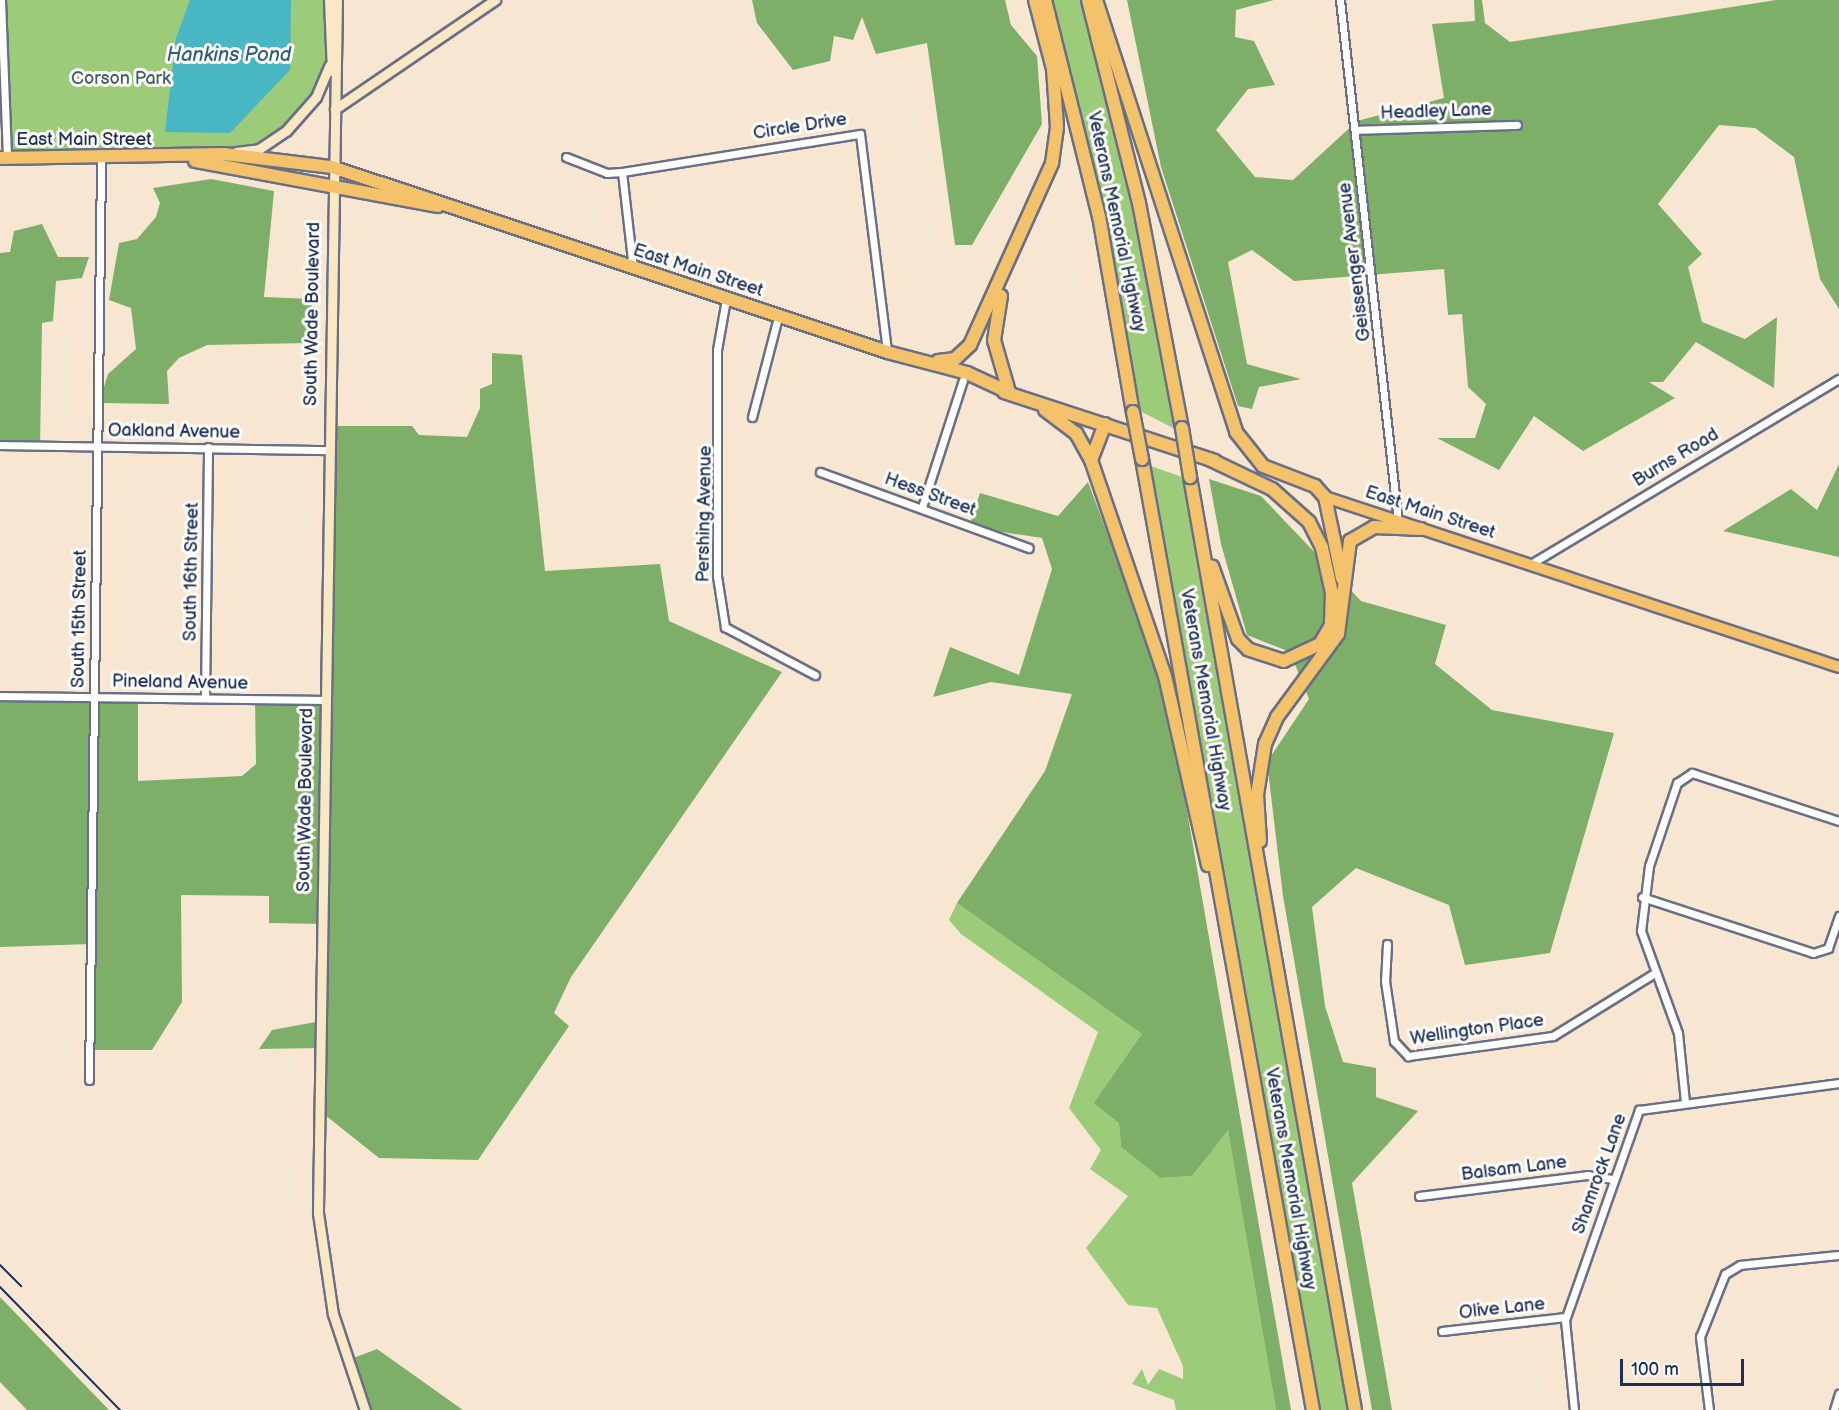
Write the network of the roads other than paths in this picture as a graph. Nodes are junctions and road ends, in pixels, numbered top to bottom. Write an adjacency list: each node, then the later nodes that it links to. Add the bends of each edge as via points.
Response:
1 (0, 0): 18 (street)
2 (329, 0): 10 (main road)
3 (337, 0): 11 (main road, via 340,66)
4 (495, 0): 12 (main road)
5 (1035, 0): 24 (highway, via 1053,69 1056,136 1052,163)
6 (1045, 0): 63 (highway, Veterans Memorial Highway, bridge, via 1099,216)
7 (1088, 0): 45 (highway, Veterans Memorial Highway, bridge, via 1138,203)
8 (1096, 0): 43 (highway, via 1236,432 1263,466 1315,486)
9 (1340, 0): 14 (street, Geissenger Avenue)
10 (329, 66): 11 (main road); 15 (main road, via 316,97 286,131 259,149)
11 (335, 78): 12 (main road, South Wade Boulevard)
12 (336, 109): 20 (main road, South Wade Boulevard)
13 (1517, 125): 14 (street, Headley Lane)
14 (1355, 130): 46 (street, Geissenger Avenue)
15 (224, 154): 16 (highway, East Main Street); 20 (highway, East Main Street)
16 (167, 157): 19 (highway, East Main Street); 22 (highway, East Main Street)
17 (566, 157): 21 (street, via 607,173)
18 (4, 158): 19 (highway, East Main Street)
19 (101, 160): 37 (street, South 15th Street)
20 (332, 167): 22 (main road, South Wade Boulevard); 23 (highway, East Main Street)
21 (622, 172): 25 (street); 28 (street, Circle Drive, via 860,134)
22 (331, 184): 23 (highway, East Main Street); 39 (main road, South Wade Boulevard)
23 (463, 211): 25 (highway, East Main Street)
24 (1012, 260): 29 (highway, via 967,350 955,359); 32 (highway, via 993,333)
25 (633, 269): 26 (highway, East Main Street)
26 (726, 300): 27 (highway, East Main Street); 52 (street, Pershing Avenue, via 717,350 717,576 724,627)
27 (778, 316): 28 (highway, East Main Street); 34 (street)
28 (887, 352): 29 (highway, East Main Street)
29 (922, 363): 31 (highway, East Main Street); 32 (highway, East Main Street, via 967,373)
30 (1839, 379): 49 (street, Burns Road)
31 (963, 380): 32 (highway, East Main Street); 44 (street)
32 (1010, 393): 33 (highway, East Main Street)
33 (1032, 400): 35 (highway, East Main Street); 41 (highway, via 1067,424)
34 (752, 417)
35 (1105, 424): 40 (highway, East Main Street); 41 (highway)
36 (0, 444): 37 (street, Oakland Avenue)
37 (98, 446): 38 (street, Oakland Avenue); 54 (street, South 15th Street)
38 (208, 447): 39 (street, Oakland Avenue); 55 (street, South 16th Street)
39 (328, 450): 56 (main road, South Wade Boulevard)
40 (1209, 459): 43 (highway, East Main Street); 45 (highway, via 1272,489 1309,522 1326,559 1333,602 1331,625 1320,644 1284,661 1262,657 1243,644 1223,602)
41 (1091, 460): 63 (highway, via 1172,699)
42 (820, 472): 44 (street, Hess Street)
43 (1325, 497): 46 (main road, East Main Street); 50 (highway)
44 (922, 507): 48 (street, Hess Street)
45 (1196, 516): 62 (highway, Veterans Memorial Highway)
46 (1398, 522): 47 (main road, East Main Street)
47 (1421, 529): 49 (main road, East Main Street); 50 (highway, via 1360,531 1347,547)
48 (1029, 548)
49 (1528, 565): 51 (main road, East Main Street)
50 (1342, 578): 62 (highway, via 1338,634 1277,717 1261,761 1258,814)
51 (1839, 667)
52 (814, 675)
53 (0, 696): 54 (street, Pineland Avenue)
54 (94, 697): 55 (street, Pineland Avenue); 64 (street, South 15th Street)
55 (205, 698): 56 (street, Pineland Avenue)
56 (324, 700): 73 (main road, South Wade Boulevard, via 318,1213 336,1325)
57 (1839, 821): 58 (street, via 1691,773 1681,776 1673,790)
58 (1642, 897): 59 (street, via 1814,953 1828,948); 61 (street, via 1641,931)
59 (1839, 919)
60 (1387, 944): 61 (street, Wellington Place, via 1385,981 1394,1041 1408,1056 1553,1036)
61 (1653, 974): 66 (street, via 1678,1032)
62 (1279, 988): 75 (highway, Veterans Memorial Highway)
63 (1238, 990): 74 (highway, Veterans Memorial Highway)
64 (89, 1080)
65 (1839, 1083): 66 (street, Shamrock Lane)
66 (1686, 1102): 67 (street, Shamrock Lane, via 1639,1110)
67 (1612, 1179): 68 (street, Balsam Lane, via 1587,1175); 70 (street, Shamrock Lane)
68 (1419, 1196)
69 (1839, 1255): 77 (street, via 1740,1265 1725,1274 1700,1337)
70 (1565, 1317): 71 (street, Olive Lane); 76 (street, Shamrock Lane)
71 (1442, 1331)
72 (1839, 1394): 78 (street)
73 (365, 1410)
74 (1313, 1410)
75 (1354, 1410)
76 (1574, 1410)
77 (1709, 1410)
78 (1834, 1410)

